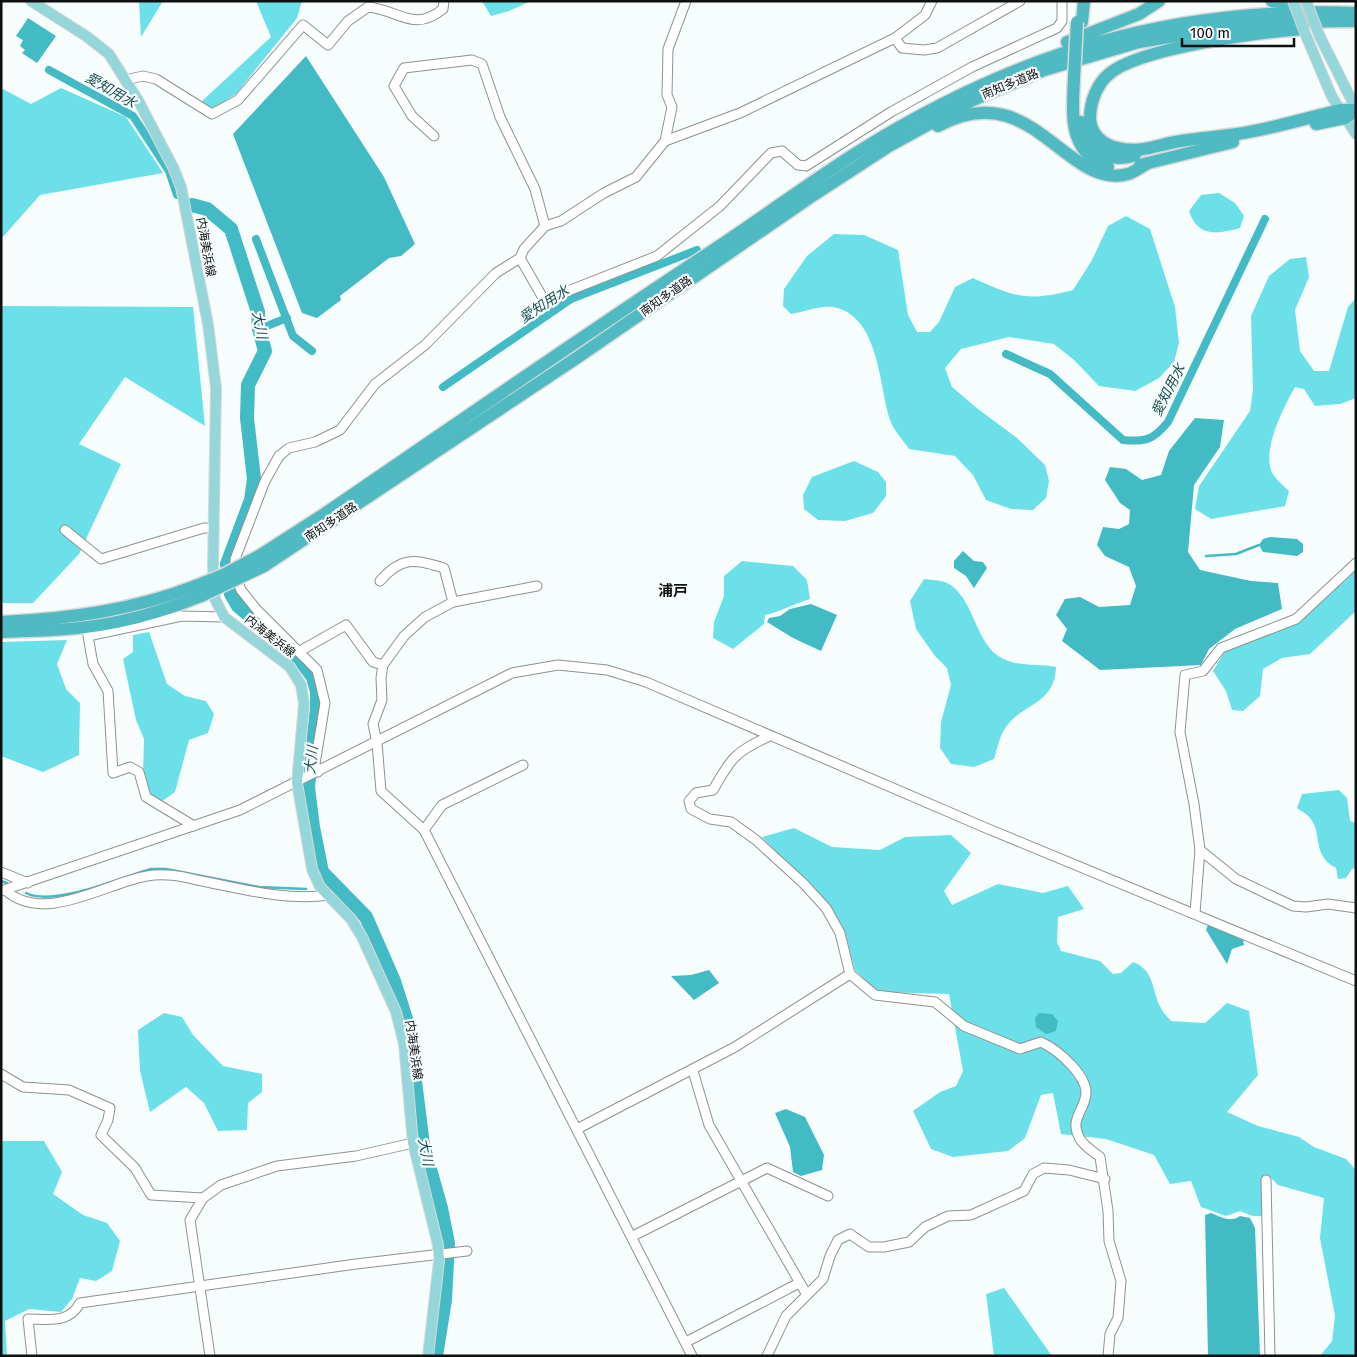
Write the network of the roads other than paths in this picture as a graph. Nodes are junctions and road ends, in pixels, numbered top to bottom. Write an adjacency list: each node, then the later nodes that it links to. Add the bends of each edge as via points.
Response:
1 (31, 1): 17 (main road, 内海美浜線, via 109,54)
2 (444, 1): 17 (street, via 443,9 432,17 412,21 384,9 368,7 348,21 328,45 304,25 238,100 212,114 156,79 143,76)
3 (686, 1): 22 (street, via 668,49 667,95 672,107)
4 (932, 1): 16 (street, via 925,15)
5 (1020, 1): 16 (street, via 937,48 902,48)
6 (1062, 1): 26 (street, via 1062,21 1057,28 972,67 891,112 806,166 798,165 782,151 771,153 720,206 657,256 585,284 547,305)
7 (1079, 1): 15 (highway)
8 (1084, 1): 15 (highway)
9 (1159, 1): 18 (highway, via 1139,14 998,72)
10 (1272, 1): 13 (highway)
11 (1293, 1): 19 (main road, bridge, via 1332,97)
12 (1306, 1): 19 (main road, bridge)
13 (1356, 7)
14 (1353, 18): 18 (highway, 南知多道路, via 1287,11 1185,22 1068,50); 23 (highway, via 1340,27 1282,30 1212,41 1139,59 1108,74 1090,107 1092,130 1117,148); 24 (highway, 南知多道路, via 1236,26 1138,42 1044,70 973,100 889,146)
15 (1080, 22): 23 (highway, via 1076,78 1078,110 1086,137 1092,146 1109,155)
16 (895, 38): 22 (street, via 740,113)
17 (125, 80): 27 (main road, 内海美浜線, via 174,169 187,209 216,388)
18 (992, 80): 29 (highway, 南知多道路, via 861,150 326,513)
19 (1351, 111): 20 (main road); 23 (highway, via 1239,134 1179,141)
20 (1356, 134)
21 (434, 136): 25 (street, via 412,116 394,86 404,68 472,60 482,64 500,117 535,189)
22 (665, 141): 25 (street, via 636,177 604,192 561,221)
23 (1147, 157): 24 (highway, via 1128,174 1097,171 1074,159 1032,126 1002,115 962,116 940,124 819,198)
24 (808, 198): 29 (highway, 南知多道路, via 578,357)
25 (545, 226): 26 (street)
26 (520, 258): 38 (street, via 496,272 425,345 375,384 340,430 315,442 289,448 279,456 265,481 235,559 235,575 241,590 257,610)
27 (214, 528): 28 (street, via 204,528 101,559); 35 (main road, 内海美浜線, via 216,599)
28 (65, 530)
29 (261, 561): 33 (highway, 南知多道路, bridge)
30 (1356, 563): 47 (street, via 1296,619 1221,648 1203,671 1185,675 1180,732)
31 (380, 581): 34 (street, via 389,571 415,560 444,568)
32 (537, 586): 34 (street)
33 (200, 591): 36 (highway, 南知多道路, via 113,611); 37 (highway, 南知多道路, via 147,615 115,623)
34 (453, 602): 39 (street, via 426,617 404,636)
35 (224, 617): 44 (main road, 内海美浜線, via 290,667 301,685 304,704); 45 (street, via 182,616 88,636 93,664 108,691 113,773 130,767 139,772 146,798)
36 (1, 622)
37 (1, 632)
38 (300, 651): 39 (street, via 346,625 373,662); 43 (street, via 316,670 325,703)
39 (383, 665): 41 (street, via 382,700 372,724)
40 (770, 736): 41 (street, via 631,677 606,670 558,665 512,673); 53 (street); 54 (street, via 744,748 726,766 713,790 696,793 689,800 691,809 710,819 731,822 803,883 826,908 840,933)
41 (377, 743): 43 (street); 46 (street, via 381,791)
42 (523, 765): 46 (street, via 442,805)
43 (316, 773): 44 (street)
44 (300, 782): 45 (street, via 240,810); 51 (main road, 内海美浜線, via 312,869 316,881)
45 (194, 826): 49 (street)
46 (424, 830): 58 (street)
47 (1200, 850): 52 (street, via 1236,879 1293,906 1328,904); 53 (street)
48 (1, 872): 49 (street)
49 (28, 883): 50 (street)
50 (3, 891): 51 (street, via 13,897 49,905 146,876 167,874 263,894)
51 (329, 895): 59 (main road, 内海美浜線, via 362,937 396,1012 404,1044)
52 (1356, 908)
53 (1195, 913): 55 (street)
54 (850, 974): 56 (street); 60 (street, via 876,995 934,1002 964,1026 1013,1046 1027,1048 1041,1042 1057,1050 1085,1083 1086,1099 1076,1115 1076,1127 1080,1140 1100,1157)
55 (1356, 981)
56 (693, 1071): 58 (street); 61 (street, via 709,1125)
57 (1, 1074): 64 (street, via 23,1087 69,1090 110,1108 101,1135 135,1168 151,1194)
58 (577, 1129): 65 (street)
59 (413, 1143): 64 (street, via 356,1156 278,1166 221,1185); 67 (main road, 内海美浜線)
60 (1105, 1179): 70 (street, via 1044,1168 1033,1174 1024,1191 971,1215 948,1216 926,1227 909,1242 869,1246 850,1234 838,1240 823,1279); 77 (street, via 1109,1241 1121,1281 1118,1318 1110,1334)
61 (741, 1180): 63 (street, via 768,1168); 65 (street); 68 (street)
62 (1266, 1180): 78 (street)
63 (828, 1196)
64 (203, 1198): 69 (street, via 190,1220)
65 (633, 1236): 71 (street)
66 (467, 1251): 67 (street)
67 (438, 1254): 69 (street); 74 (main road, 内海美浜線)
68 (799, 1283): 70 (street); 71 (street)
69 (200, 1287): 72 (street, via 80,1303 75,1313 66,1318 28,1320); 73 (street)
70 (807, 1295): 76 (street, via 786,1316)
71 (686, 1342): 75 (street)
72 (32, 1356)
73 (210, 1356)
74 (428, 1356)
75 (692, 1356)
76 (767, 1356)
77 (1108, 1356)
78 (1270, 1356)

